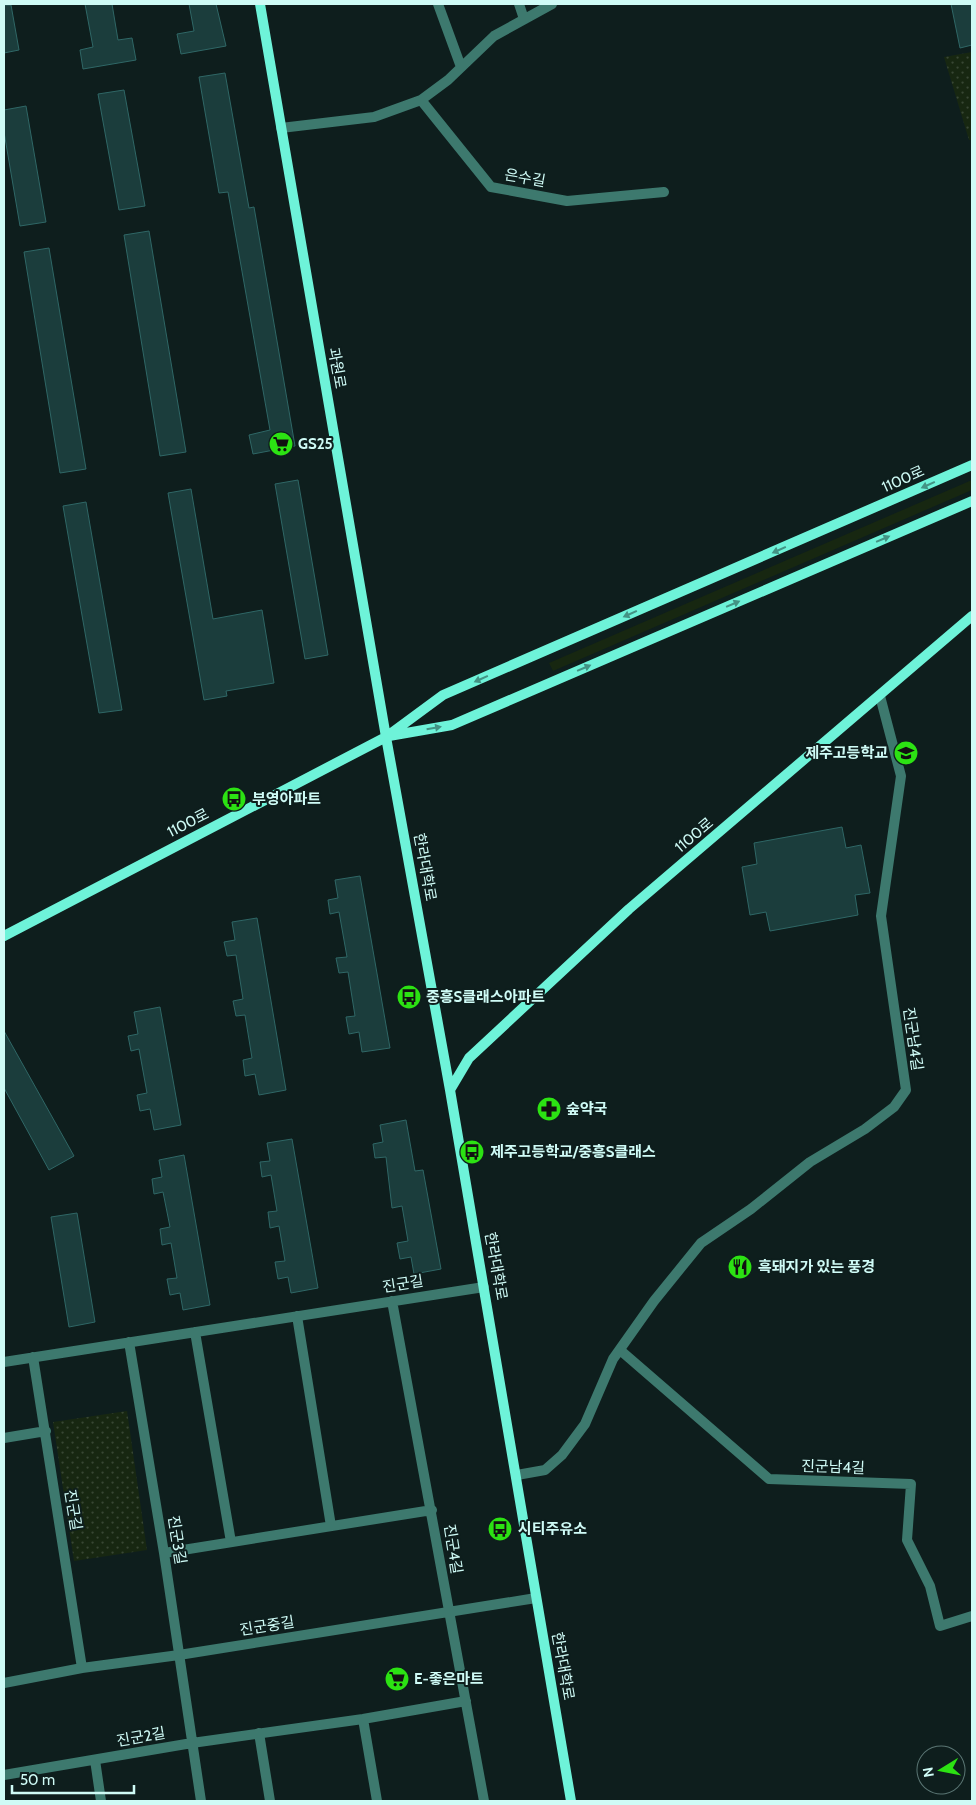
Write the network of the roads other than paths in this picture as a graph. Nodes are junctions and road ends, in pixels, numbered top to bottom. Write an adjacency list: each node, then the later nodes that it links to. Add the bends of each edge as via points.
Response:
1 (260, 4): 8 (main road, 과원로)
2 (438, 4): 6 (street)
3 (519, 4): 5 (street)
4 (552, 4): 5 (street)
5 (524, 20): 6 (street, via 494,36)
6 (461, 67): 7 (street)
7 (422, 100): 8 (street, via 374,117); 9 (street, 은수길, via 491,187 568,200)
8 (281, 128): 14 (main road, 과원로)
9 (664, 192)
10 (972, 465): 14 (main road, 1100로, one-way to 14, via 444,695)
11 (972, 501): 14 (main road, 1100로, one-way to 11, via 452,725)
12 (972, 616): 13 (main road, 1100로)
13 (880, 696): 16 (main road, 1100로, via 629,909 469,1058); 22 (street, 진군남4길, via 901,776 880,916 906,1090 894,1107 865,1129 810,1162 701,1243)
14 (386, 737): 15 (main road, 1100로); 16 (main road, 한라대학로)
15 (4, 936)
16 (450, 1090): 17 (main road, 한라대학로)
17 (484, 1287): 18 (street, 진군길); 27 (main road, 한라대학로)
18 (392, 1301): 19 (street, 진군길); 28 (street, 진군4길)
19 (297, 1316): 20 (street, 진군길); 29 (street)
20 (196, 1332): 21 (street, 진군길); 30 (street)
21 (129, 1342): 23 (street, 진군길); 31 (street, 진군3길)
22 (620, 1350): 27 (street, 진군남4길, via 585,1424 562,1455 545,1470); 34 (street, 진군남4길, via 769,1479 911,1484 907,1540 930,1586 940,1626)
23 (33, 1357): 24 (street, 진군길); 25 (street, 진군길)
24 (4, 1362)
25 (46, 1431): 26 (street); 36 (street, 진군길)
26 (4, 1438)
27 (517, 1475): 32 (main road, 한라대학로)
28 (432, 1510): 29 (street); 33 (street, 진군4길)
29 (331, 1526): 30 (street)
30 (231, 1542): 31 (street)
31 (164, 1553): 35 (street, 진군3길)
32 (536, 1598): 33 (street, 진군중길); 49 (main road, 한라대학로)
33 (448, 1613): 35 (street, 진군중길); 38 (street, 진군4길)
34 (972, 1616)
35 (179, 1655): 36 (street, 진군중길); 41 (street, 진군3길)
36 (82, 1668): 37 (street, 진군중길)
37 (4, 1683)
38 (466, 1701): 39 (street); 48 (street, 진군4길)
39 (363, 1719): 40 (street); 47 (street)
40 (259, 1733): 41 (street); 46 (street)
41 (192, 1743): 42 (street, 진군2길); 45 (street, 진군3길)
42 (95, 1760): 43 (street, 진군2길); 44 (street)
43 (4, 1775)
44 (101, 1801)
45 (201, 1801)
46 (270, 1801)
47 (377, 1801)
48 (484, 1801)
49 (571, 1801)

